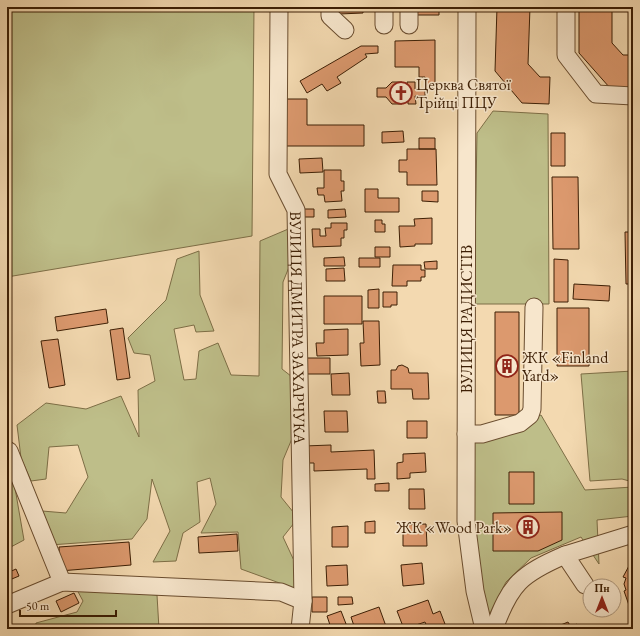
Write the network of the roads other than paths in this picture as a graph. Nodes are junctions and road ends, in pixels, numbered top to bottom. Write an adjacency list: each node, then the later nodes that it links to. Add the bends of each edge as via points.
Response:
1 (279, 7): 18 (street, ВУЛИЦЯ ДМИТРА ЗАХАРЧУКА, via 278,174 296,210)
2 (330, 7): 9 (street, via 330,16)
3 (384, 7): 7 (street)
4 (409, 7): 8 (street)
5 (467, 7): 12 (street, ВУЛИЦЯ РАДИСТІВ)
6 (566, 7): 10 (street, via 566,55 596,94)
7 (384, 25)
8 (409, 25)
9 (345, 30)
10 (633, 96)
11 (534, 307): 12 (street, via 530,415 520,423 482,434)
12 (466, 434): 21 (street, ВУЛИЦЯ РАДИСТІВ, via 466,520 475,591)
13 (9, 451): 17 (street)
14 (633, 534): 15 (street)
15 (565, 555): 16 (street); 22 (street, via 529,572 512,588)
16 (582, 580)
17 (62, 582): 18 (street, via 281,592); 19 (street)
18 (303, 601): 20 (street, ВУЛИЦЯ ДМИТРА ЗАХАРЧУКА)
19 (7, 605)
20 (300, 629)
21 (484, 629)
22 (494, 629)

